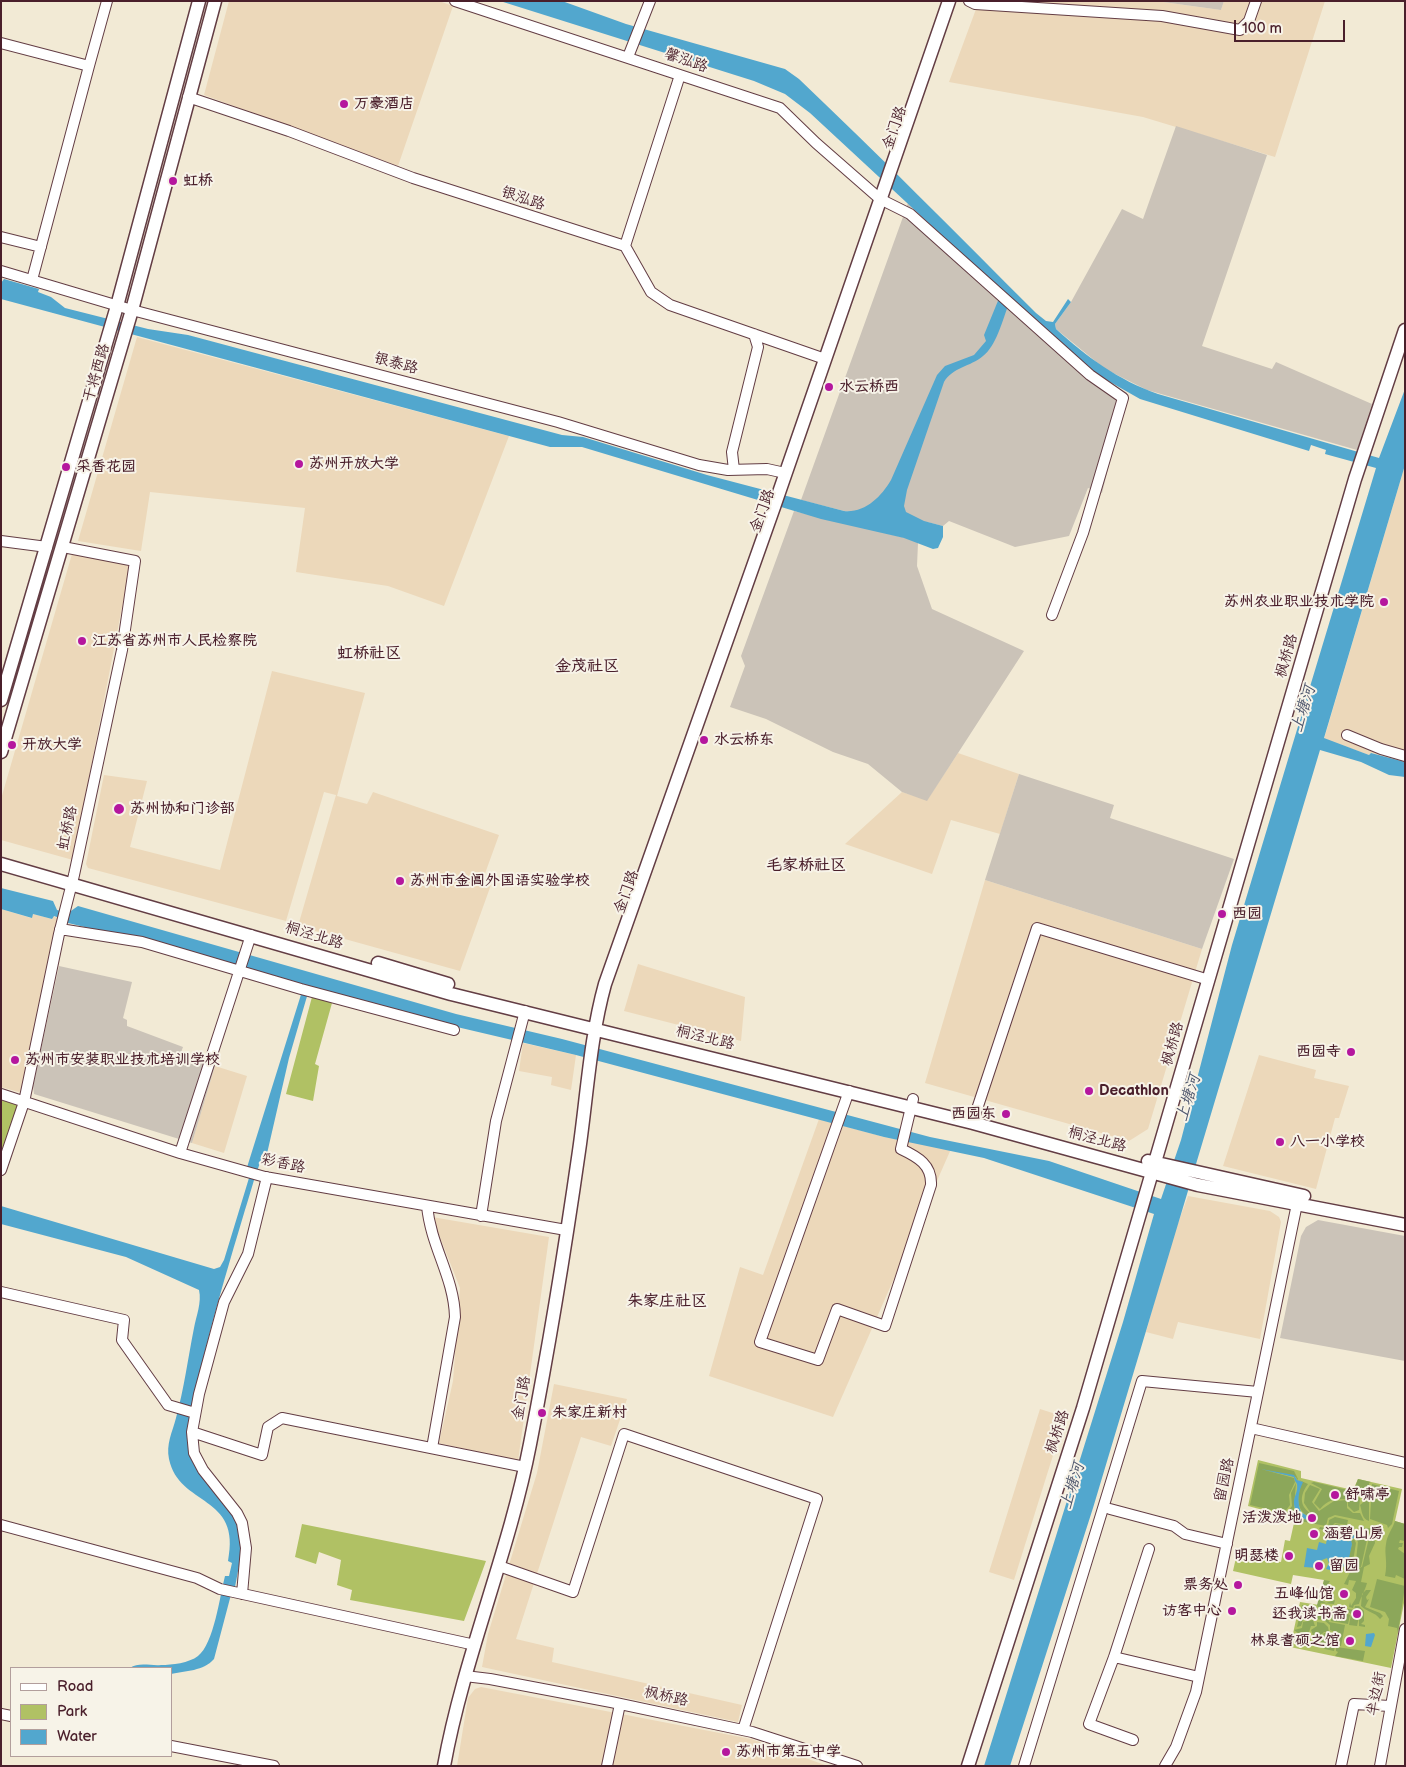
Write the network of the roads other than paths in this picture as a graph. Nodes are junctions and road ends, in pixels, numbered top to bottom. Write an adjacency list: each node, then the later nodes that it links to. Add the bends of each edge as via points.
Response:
1 (107, 1): 12 (street)
2 (199, 1): 22 (main road, 干将西路)
3 (215, 1): 14 (main road, 干将西路)
4 (454, 1): 11 (street, 馨泓路)
5 (650, 1): 11 (street)
6 (949, 1): 15 (main road, 金门路)
7 (957, 1): 15 (main road, 金门路)
8 (969, 1): 9 (street, via 975,4 1162,16 1240,30 1249,21)
9 (1256, 1)
10 (1, 43): 12 (street)
11 (630, 53): 13 (street, 馨泓路)
12 (88, 66): 19 (street)
13 (680, 75): 16 (street, 馨泓路, via 780,108); 18 (street)
14 (188, 97): 18 (street, 银泓路, via 413,178); 23 (main road, 干将西路)
15 (895, 168): 16 (main road, 金门路)
16 (883, 200): 26 (main road, 金门路); 29 (main road, 金门路); 33 (street, 馨泓路, via 910,214 1090,375 1123,398 1083,533)
17 (1, 237): 19 (street)
18 (625, 246): 25 (street, via 651,292 670,305)
19 (41, 247): 21 (street)
20 (1, 271): 21 (street, 银泰路)
21 (32, 280): 22 (street, 银泰路)
22 (116, 312): 23 (street, 银泰路); 31 (main road, 干将西路)
23 (130, 316): 27 (street, 银泰路, via 558,422 699,466); 32 (main road, 干将西路)
24 (1405, 330): 44 (main road, 枫桥路, via 1355,479)
25 (754, 334): 26 (street); 27 (street, via 758,347 732,452)
26 (825, 359): 28 (main road, 金门路)
27 (734, 470): 28 (street, 银泰路, via 767,468)
28 (785, 473): 29 (main road, 金门路)
29 (784, 490): 46 (main road, 金门路)
30 (1, 541): 31 (street)
31 (47, 547): 34 (main road, 干将西路)
32 (63, 547): 36 (main road, 干将西路); 40 (street, 虹桥路, via 135,561 122,650)
33 (1052, 615)
34 (1, 700)
35 (1347, 735): 37 (street)
36 (1, 752)
37 (1405, 756)
38 (1, 855): 40 (main road, 桐泾北路)
39 (1, 864): 40 (main road, 桐泾北路)
40 (73, 879): 41 (street, 虹桥路); 42 (main road, 桐泾北路); 46 (main road, 桐泾北路)
41 (62, 920): 43 (street); 50 (street, 虹桥路)
42 (251, 935): 43 (street); 45 (main road, 桐泾北路, via 428,987)
43 (241, 969): 47 (street, via 301,989); 53 (street)
44 (1209, 980): 52 (street, via 1037,928); 54 (main road, 枫桥路)
45 (525, 1011): 46 (main road, 桐泾北路); 59 (street, via 496,1121)
46 (597, 1027): 48 (main road, 桐泾北路); 51 (main road, 桐泾北路); 62 (main road, 金门路)
47 (454, 1030)
48 (850, 1091): 51 (main road, 桐泾北路); 51 (street, via 760,1342 818,1360 837,1309 885,1326 931,1185 932,1174 926,1164 901,1149)
49 (1, 1094): 50 (street, 彩香路)
50 (24, 1102): 53 (street, 彩香路); 55 (street, 虹桥路)
51 (912, 1103): 52 (main road, 桐泾北路); 54 (main road, 桐泾北路)
52 (975, 1115): 54 (main road, 桐泾北路)
53 (180, 1153): 56 (street, 彩香路)
54 (1154, 1167): 57 (main road, 桐泾北路, via 1200,1180); 91 (main road, 枫桥路, via 1083,1408)
55 (1, 1170)
56 (266, 1177): 58 (street, 彩香路); 65 (street, via 248,1254 224,1302)
57 (1298, 1199): 60 (main road, 桐泾北路); 61 (main road, 桐泾北路); 64 (street, 留园路)
58 (427, 1206): 59 (street, 彩香路); 68 (street, via 429,1226 454,1296 455,1317)
59 (481, 1216): 62 (street, 彩香路)
60 (1405, 1216)
61 (1405, 1225)
62 (566, 1230): 70 (main road, 金门路)
63 (1, 1292): 65 (street, via 124,1320 122,1340 168,1405)
64 (1258, 1392): 66 (street, 留园路); 92 (street, via 1142,1381)
65 (194, 1412): 67 (street)
66 (1251, 1428): 69 (street); 73 (street, 留园路)
67 (192, 1432): 68 (street, via 262,1455 268,1427 282,1418); 76 (street, via 194,1453 203,1470 242,1523 246,1548)
68 (432, 1448): 70 (street)
69 (1405, 1463)
70 (525, 1467): 75 (main road, 金门路)
71 (1110, 1508): 73 (street, via 1174,1526 1185,1534)
72 (1, 1524): 76 (street, via 197,1578 220,1589)
73 (1226, 1544): 81 (street, 留园路)
74 (1149, 1549): 79 (street)
75 (499, 1566): 78 (main road, 金门路); 84 (street, via 573,1592 624,1434 817,1499)
76 (242, 1594): 78 (street)
77 (1405, 1629): 83 (street, 半边街)
78 (475, 1645): 80 (main road, 金门路)
79 (1114, 1657): 81 (street); 85 (street, via 1089,1724)
80 (465, 1676): 82 (street, 枫桥路); 88 (main road, 金门路)
81 (1199, 1677): 93 (street, 留园路, via 1187,1720)
82 (620, 1704): 84 (street, 枫桥路); 89 (street)
83 (1390, 1706): 94 (street, via 1354,1704); 95 (street, 半边街)
84 (743, 1730): 90 (street, 枫桥路)
85 (1133, 1740)
86 (172, 1746): 87 (street)
87 (274, 1766)
88 (444, 1766)
89 (607, 1766)
90 (857, 1766)
91 (968, 1766)
92 (1024, 1766)
93 (1165, 1766)
94 (1341, 1766)
95 (1380, 1766)

